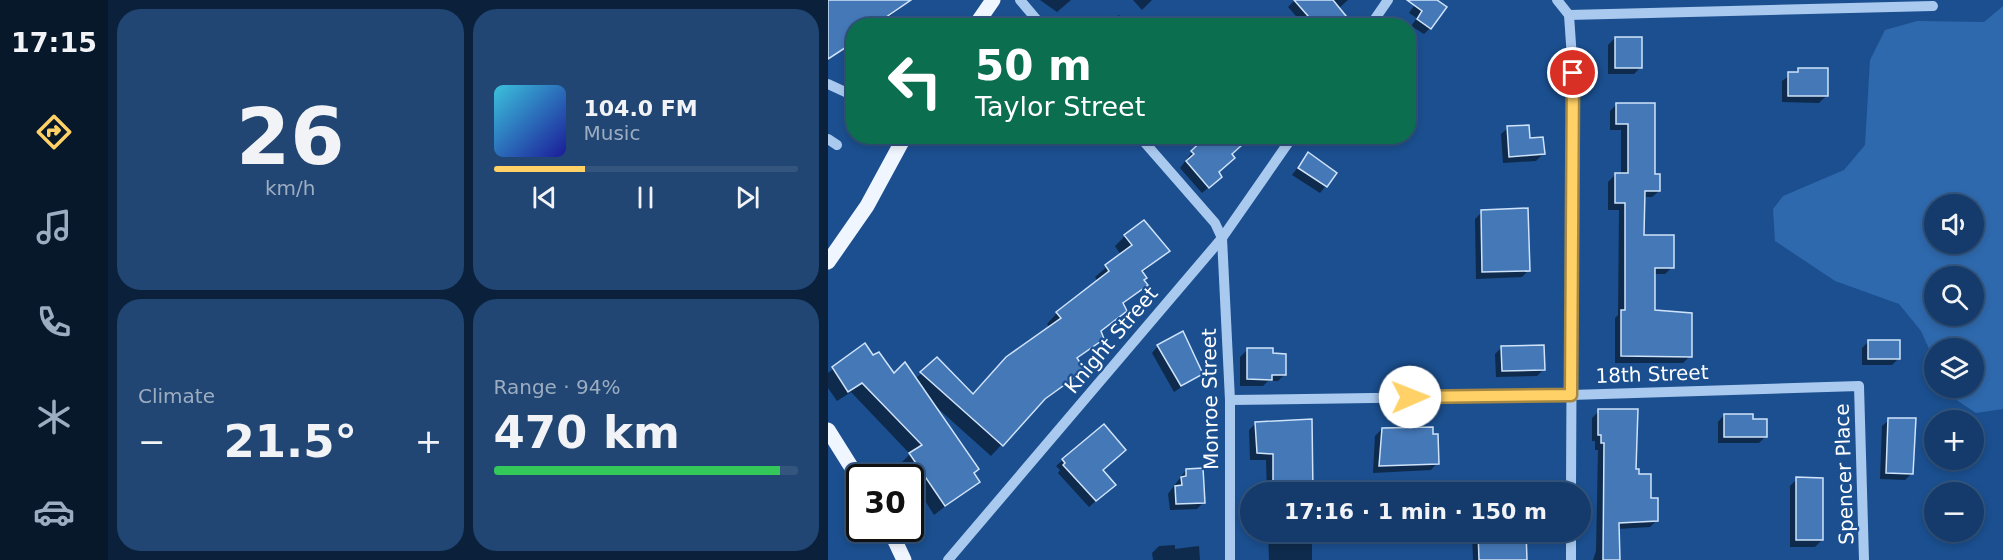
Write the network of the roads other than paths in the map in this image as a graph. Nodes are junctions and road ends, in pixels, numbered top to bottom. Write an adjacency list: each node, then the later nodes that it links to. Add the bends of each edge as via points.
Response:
1 (993, 0): 7 (main road)
2 (1020, 0): 8 (street)
3 (1388, 0): 9 (street)
4 (1557, 0): 6 (street)
5 (1933, 6): 6 (street)
6 (1569, 15): 18 (street, via 1573,73)
7 (981, 18)
8 (1035, 18)
9 (1376, 18)
10 (828, 84): 11 (street)
11 (846, 92)
12 (901, 144): 16 (main road, via 867,206)
13 (1146, 144): 15 (street, via 1215,224)
14 (1287, 144): 15 (street, Knight Street)
15 (1222, 238): 19 (street, Monroe Street); 26 (street, Knight Street)
16 (828, 262)
17 (1858, 386): 18 (street, 18th Street); 29 (street, Spencer Place)
18 (1571, 395): 19 (street, 18th Street); 22 (street)
19 (1230, 400): 27 (street, Monroe Street)
20 (828, 430): 21 (main road)
21 (849, 464)
22 (1571, 482)
23 (896, 542): 25 (main road)
24 (1571, 542): 28 (street)
25 (904, 560)
26 (948, 560)
27 (1230, 560)
28 (1571, 560)
29 (1864, 560)

